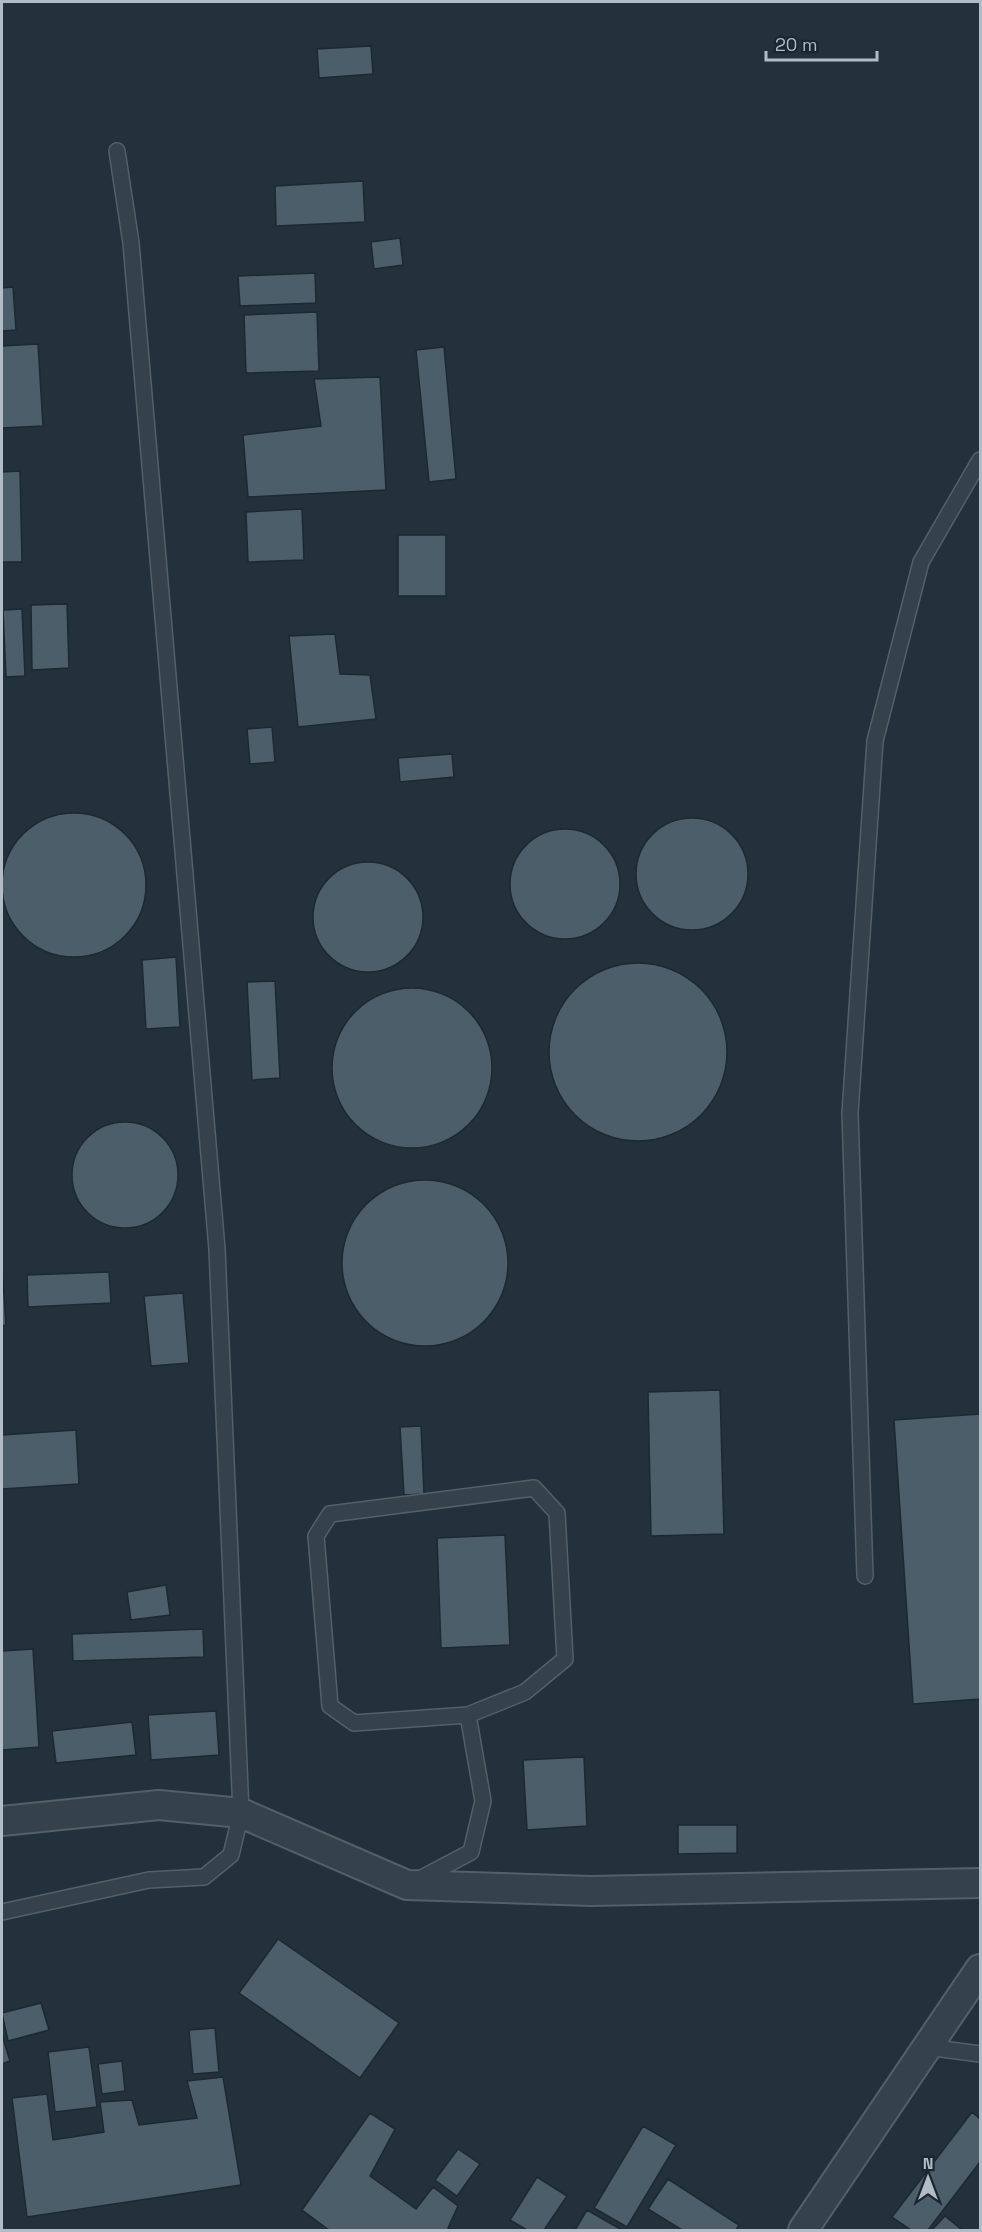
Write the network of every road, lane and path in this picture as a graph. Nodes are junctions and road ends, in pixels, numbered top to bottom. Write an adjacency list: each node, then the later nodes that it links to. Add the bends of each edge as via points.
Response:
1 (117, 151): 5 (lane, via 131,243 218,1249)
2 (981, 460): 3 (lane, via 921,562 875,741 850,1113)
3 (865, 1576)
4 (468, 1715): 4 (lane, via 354,1723 330,1706 316,1536 330,1514 534,1488 557,1513 565,1659 525,1692); 8 (lane, via 483,1801 471,1852)
5 (241, 1813): 6 (street, via 159,1805); 8 (street); 9 (lane, via 231,1855 204,1877 149,1880)
6 (2, 1821)
7 (981, 1884): 8 (street, via 591,1892)
8 (407, 1885)
9 (2, 1912)
10 (981, 1969): 11 (street)
11 (927, 2047): 12 (lane); 13 (street)
12 (981, 2054)
13 (803, 2230)

